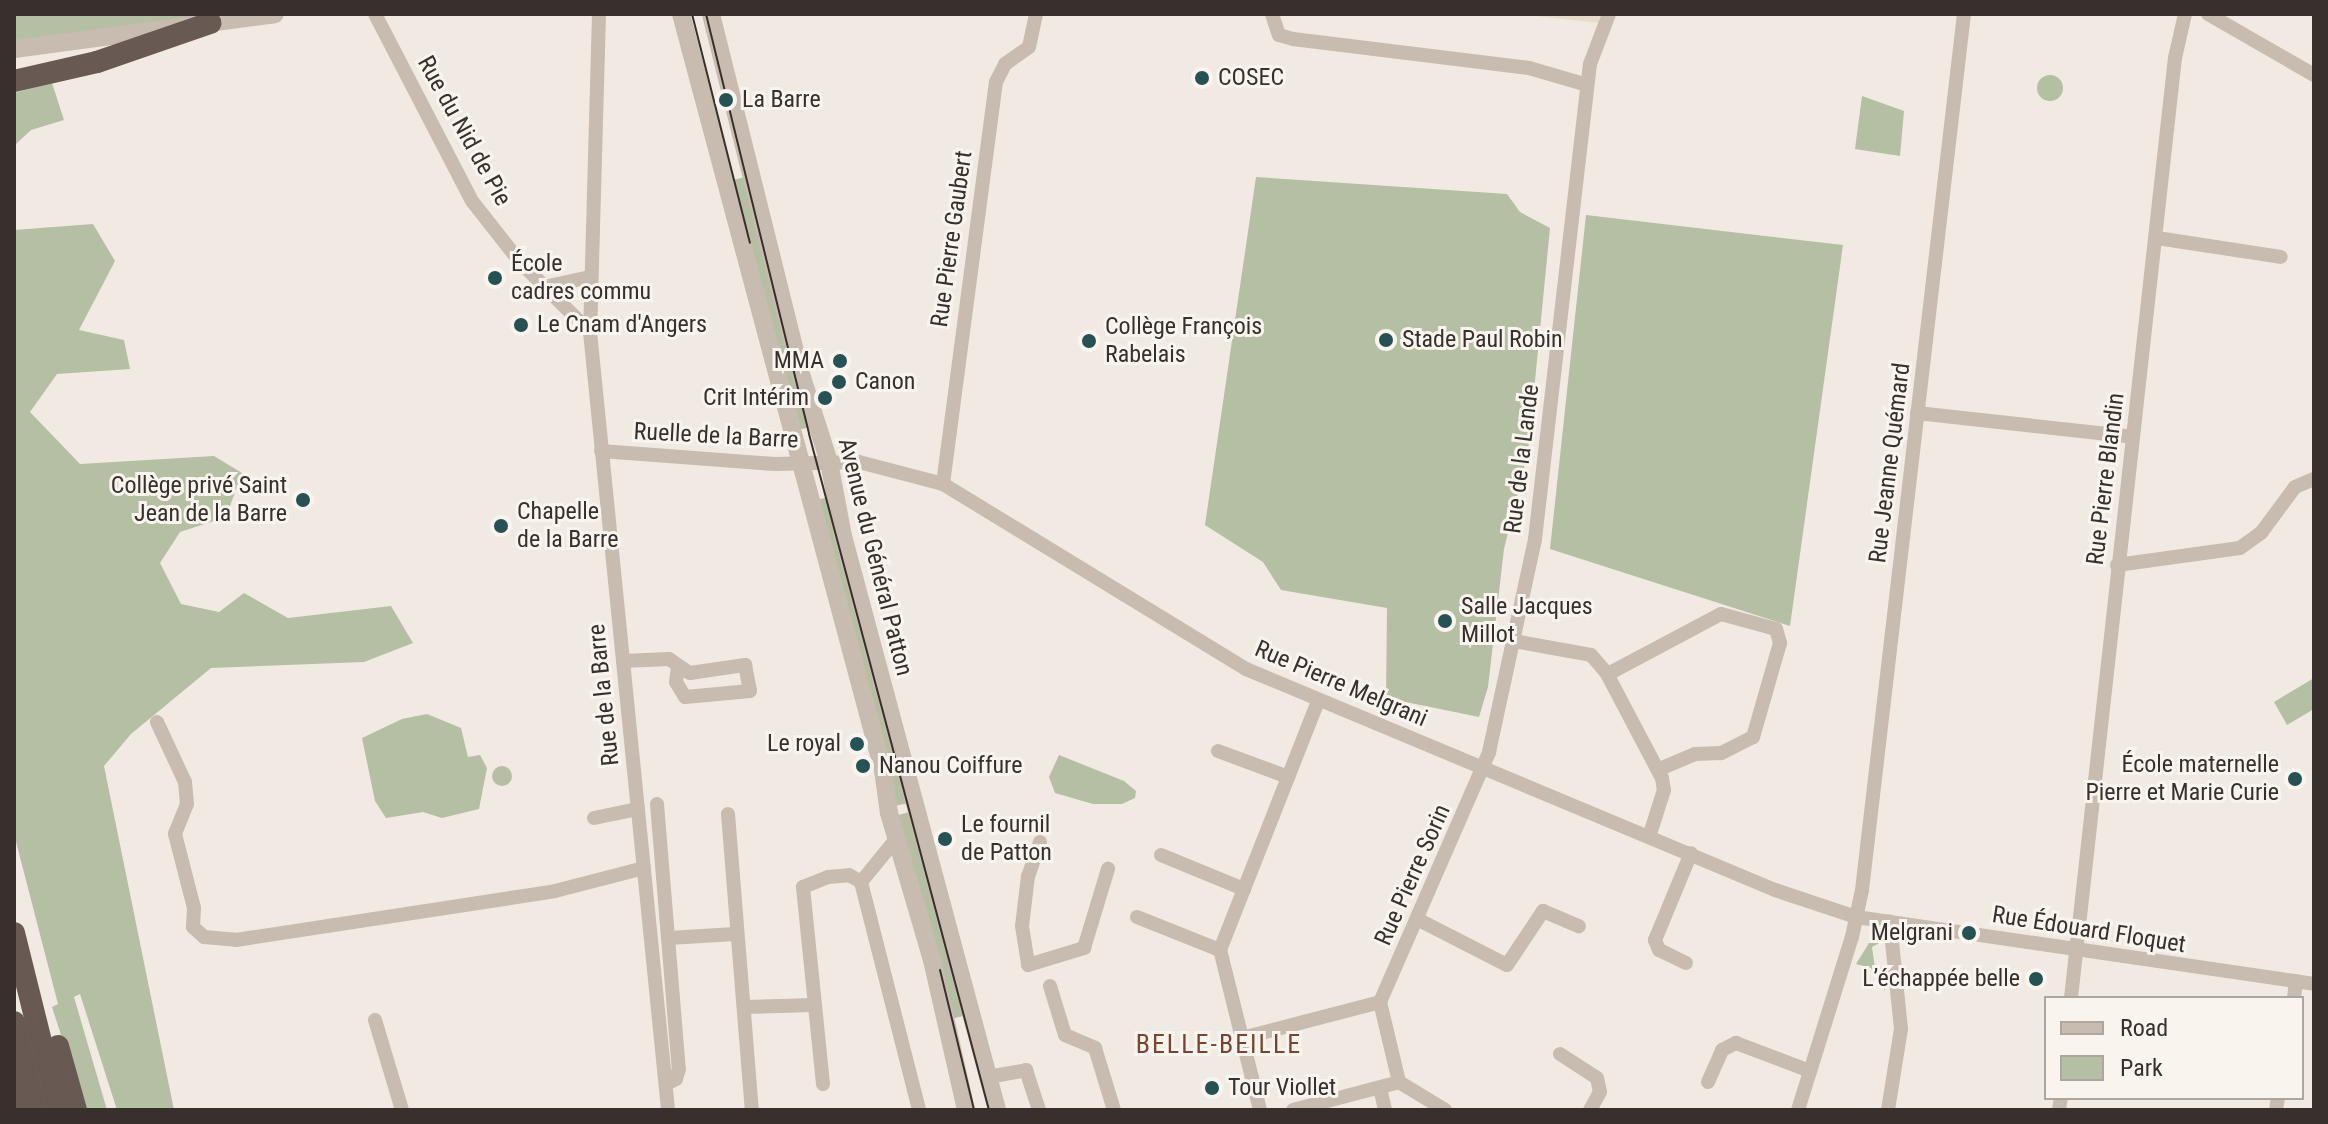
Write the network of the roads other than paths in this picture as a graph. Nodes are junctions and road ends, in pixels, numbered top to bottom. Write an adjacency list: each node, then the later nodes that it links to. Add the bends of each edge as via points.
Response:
1 (241, 14): 13 (street)
2 (275, 14): 13 (street)
3 (375, 14): 21 (street, Rue du Nid de Pie, via 472,201)
4 (599, 14): 20 (street, Rue de la Barre)
5 (681, 14): 27 (street, Avenue du Général Patton)
6 (711, 14): 26 (street, Avenue du Général Patton, via 800,371)
7 (1036, 14): 29 (street, Rue Pierre Gaubert, via 1029,47 1005,64 996,82)
8 (1272, 14): 17 (street, via 1279,35 1293,39 1514,66)
9 (1609, 14): 17 (street, Rue de la Lande)
10 (1964, 14): 23 (street, Rue Jeanne Quémard)
11 (2185, 14): 18 (street, Rue Pierre Blandin, via 2175,58)
12 (2208, 14): 15 (street)
13 (216, 22): 14 (street); 16 (highway, via 97,62)
14 (14, 49)
15 (2314, 75)
16 (14, 81)
17 (1587, 85): 31 (street, Rue de la Lande, via 1548,449)
18 (2157, 238): 19 (street); 24 (street, Rue Pierre Blandin)
19 (2281, 257)
20 (590, 277): 21 (street); 22 (street, Rue de la Barre)
21 (544, 287): 22 (street, Rue du Nid de Pie)
22 (590, 332): 25 (street, Rue de la Barre)
23 (1917, 413): 24 (street); 55 (street, Rue Jeanne Quémard)
24 (2133, 437): 30 (street, Rue Pierre Blandin)
25 (601, 451): 27 (street, Ruelle de la Barre); 32 (street, Rue de la Barre)
26 (829, 462): 27 (street, Ruelle de la Barre); 29 (street, Rue Pierre Melgrani, via 881,464); 79 (street, Avenue du Général Patton, via 843,536)
27 (799, 463): 46 (street, Avenue du Général Patton)
28 (2314, 479): 30 (street, via 2295,487 2261,533 2240,548)
29 (943, 484): 35 (street, Rue Pierre Melgrani, via 1221,655)
30 (2117, 565): 63 (street, Rue Pierre Blandin)
31 (1514, 641): 34 (street, via 1591,655); 38 (street, Rue de la Lande)
32 (623, 661): 33 (street, via 669,659); 42 (street, Rue de la Barre)
33 (678, 667): 33 (street, via 690,673 745,665 750,691 685,697 676,682)
34 (1608, 674): 39 (street); 39 (street, via 1721,614 1776,629 1780,643 1753,737 1721,753 1695,754)
35 (1318, 701): 38 (street, Rue Pierre Melgrani); 40 (street)
36 (157, 722): 50 (street, via 185,782 187,804 175,834 194,908 193,927 204,937 236,940 524,896)
37 (1218, 751): 40 (street)
38 (1486, 766): 45 (street, Rue Pierre Melgrani); 56 (street, Rue Pierre Sorin)
39 (1659, 769): 45 (street, via 1664,790)
40 (1288, 777): 53 (street)
41 (657, 804): 61 (street)
42 (638, 809): 44 (street); 50 (street, Rue de la Barre)
43 (728, 814): 60 (street)
44 (594, 818)
45 (1650, 834): 48 (street, Rue Pierre Melgrani)
46 (897, 838): 52 (street); 94 (street, Avenue du Général Patton)
47 (1040, 842): 51 (street, via 1028,876 1022,926 1028,965 1084,948)
48 (1691, 853): 55 (street, Rue Pierre Melgrani); 64 (street, via 1655,940 1663,954)
49 (1161, 855): 53 (street)
50 (644, 868): 83 (street, Rue de la Barre)
51 (1108, 869)
52 (861, 882): 72 (street, via 849,875 803,887); 93 (street)
53 (1244, 889): 62 (street)
54 (1137, 917): 62 (street)
55 (1856, 917): 57 (street, Rue Édouard Floquet); 78 (street, Rue Jeanne Quémard)
56 (1417, 919): 58 (street, via 1507,965 1543,911); 71 (street, Rue Pierre Sorin)
57 (1890, 922): 63 (street, Rue Édouard Floquet); 104 (street, via 1901,1029)
58 (1579, 926)
59 (14, 933): 68 (highway)
60 (735, 934): 61 (street); 73 (street)
61 (669, 938): 83 (street, via 679,1069 676,1079)
62 (1220, 950): 76 (street)
63 (2076, 950): 65 (street, Rue Édouard Floquet); 69 (street, Rue Pierre Blandin)
64 (1686, 963)
65 (2296, 981): 66 (street, Rue Édouard Floquet); 70 (street)
66 (2314, 984)
67 (1050, 986): 97 (street, via 1065,1035 1095,1048)
68 (29, 989): 88 (highway); 89 (highway, via 50,1020)
69 (2071, 996)
70 (2294, 996)
71 (1380, 1002): 76 (street); 81 (street)
72 (814, 1005): 73 (street); 84 (street)
73 (744, 1007): 92 (street)
74 (375, 1020): 90 (street)
75 (14, 1022): 87 (highway)
76 (1242, 1038): 98 (street)
77 (1560, 1054): 102 (street, via 1597,1078 1600,1092)
78 (1810, 1071): 82 (street, via 1736,1043 1722,1050); 103 (street, Rue Jeanne Quémard)
79 (988, 1077): 95 (street, Avenue du Général Patton); 96 (street, via 1026,1070)
80 (14, 1079): 86 (highway)
81 (1399, 1082): 85 (street); 101 (street)
82 (1708, 1082)
83 (666, 1084): 91 (street, Rue de la Barre)
84 (823, 1084)
85 (1380, 1088): 99 (street); 100 (street)
86 (19, 1110)
87 (36, 1110)
88 (58, 1110)
89 (76, 1110)
90 (402, 1110)
91 (668, 1110)
92 (752, 1110)
93 (919, 1110)
94 (966, 1110)
95 (997, 1110)
96 (1039, 1110)
97 (1114, 1110)
98 (1260, 1110)
99 (1293, 1110)
100 (1385, 1110)
101 (1445, 1110)
102 (1590, 1110)
103 (1798, 1110)
104 (1888, 1110)

